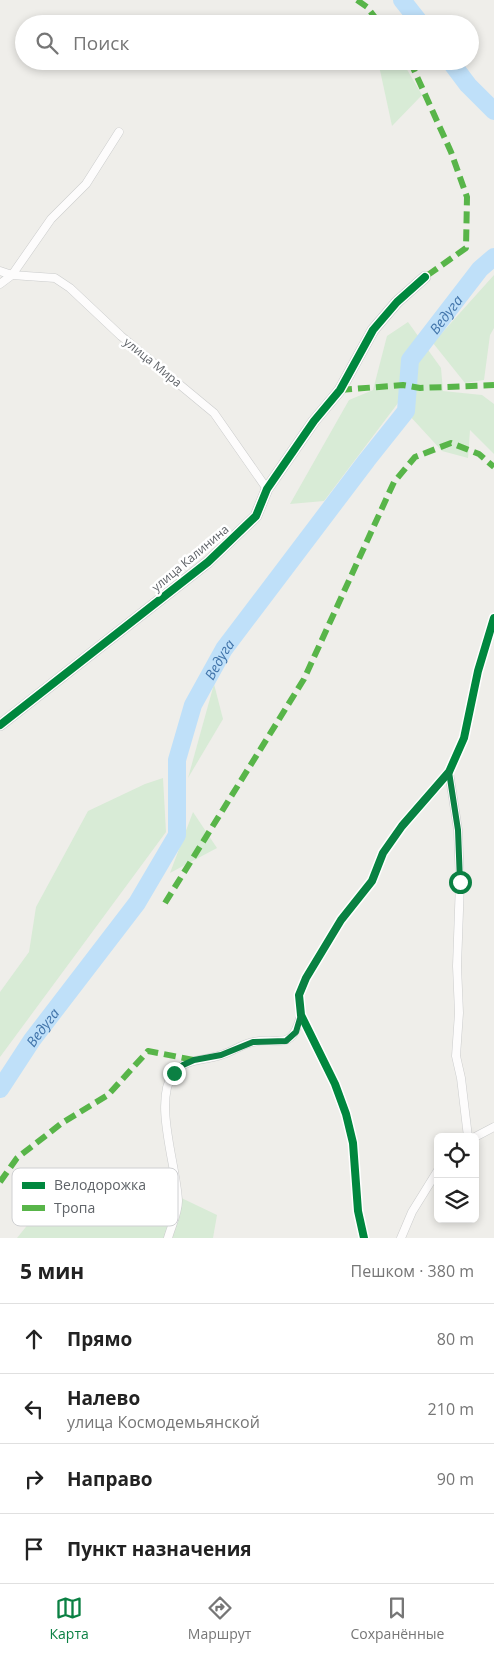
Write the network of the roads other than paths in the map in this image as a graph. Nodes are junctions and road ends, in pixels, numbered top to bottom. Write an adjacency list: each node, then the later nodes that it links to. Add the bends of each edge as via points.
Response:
1 (119, 132): 3 (street, via 86,184 51,219)
2 (0, 271): 3 (street, улица Мира)
3 (12, 275): 5 (street); 6 (street, улица Мира, via 55,278 70,288 121,336 214,413)
4 (425, 277): 6 (street, улица Калинина, via 373,330 340,390 314,421)
5 (0, 284)
6 (267, 489): 8 (street, улица Калинина, via 256,516 208,562)
7 (494, 618): 9 (street, via 478,670 464,738)
8 (0, 725)
9 (449, 772): 10 (street, via 402,826 383,853 372,881 341,920 306,978 299,995); 12 (street, via 458,830 460,882 457,966 460,1013 456,1056)
10 (301, 1015): 14 (street, via 296,1032 286,1041 253,1042 221,1055 194,1060 174,1073 166,1086 164,1103); 16 (street, via 346,1114 353,1143 358,1211)
11 (494, 1127): 13 (street)
12 (468, 1133)
13 (479, 1135)
14 (173, 1168)
15 (434, 1176): 17 (street, via 412,1212)
16 (364, 1238)
17 (401, 1238)

